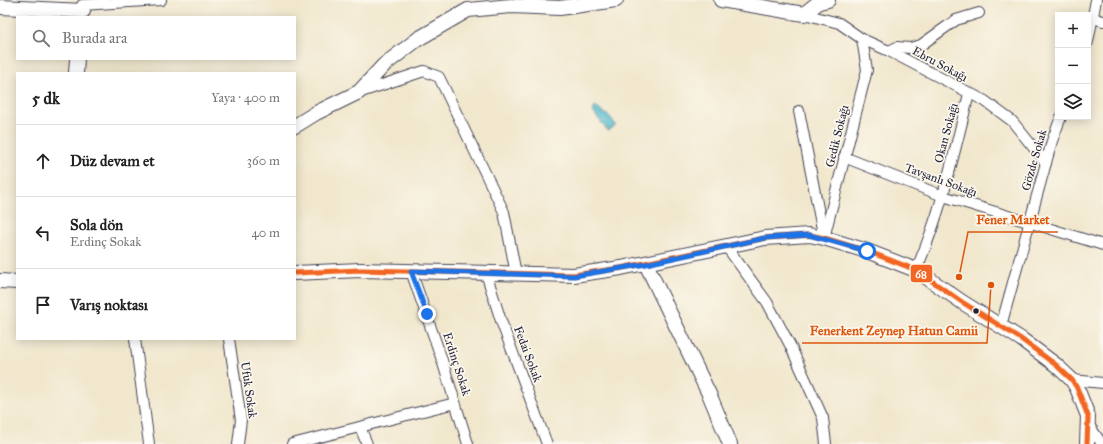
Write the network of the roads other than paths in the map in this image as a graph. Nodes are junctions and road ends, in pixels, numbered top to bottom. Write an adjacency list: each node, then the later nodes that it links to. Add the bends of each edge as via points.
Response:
1 (161, 0): 7 (street)
2 (616, 0): 16 (main road, via 560,8 511,6 468,10 418,39 384,64)
3 (721, 0): 9 (main road)
4 (828, 0): 9 (main road, via 819,2)
5 (1096, 0): 10 (street)
6 (0, 7): 7 (main road)
7 (82, 8)
8 (979, 12): 13 (street, via 956,20 921,45 910,48 897,47)
9 (804, 14): 12 (street, Ebru Sokağı, via 839,23)
10 (1098, 20): 11 (street)
11 (1091, 35)
12 (862, 39): 13 (street, Ebru Sokağı); 21 (street, Gedik Sokağı, via 866,70)
13 (889, 51): 17 (street, Ebru Sokağı)
14 (78, 60): 15 (main road)
15 (76, 72)
16 (359, 92): 20 (main road); 33 (street, via 424,71 439,77 504,212)
17 (969, 94): 22 (street, Ebru Sokağı, via 985,101 1012,121); 23 (street, Okan Sokağı)
18 (799, 111): 25 (street)
19 (1060, 120): 22 (street, Gözde Sokak)
20 (296, 125)
21 (844, 157): 23 (street, Tavşanlı Sokağı); 25 (street, Gedik Sokağı)
22 (1046, 163): 24 (street, Gözde Sokak)
23 (943, 196): 24 (street, Tavşanlı Sokağı); 29 (street, Okan Sokağı)
24 (1030, 224): 26 (street, Tavşanlı Sokağı); 36 (street, Gözde Sokak)
25 (824, 238): 27 (main road, via 809,235 765,238); 29 (main road)
26 (1103, 244)
27 (726, 246): 28 (main road); 51 (street, via 767,302 790,345 823,418)
28 (646, 264): 33 (main road, via 574,276); 50 (main road, via 710,396)
29 (916, 270): 36 (main road)
30 (411, 271): 31 (main road); 32 (main road); 41 (street, Erdinç Sokak)
31 (296, 273)
32 (486, 273): 33 (main road); 49 (street, Fedai Sokak)
33 (516, 274)
34 (0, 281): 35 (main road)
35 (16, 282)
36 (1001, 326): 39 (main road, via 1056,365)
37 (135, 340): 44 (street)
38 (229, 340): 45 (street, Ufuk Sokak, via 241,420)
39 (1072, 380): 40 (street); 42 (main road, via 1088,416)
40 (1103, 383)
41 (455, 403): 43 (street); 48 (street, Erdinç Sokak)
42 (1088, 424): 52 (main road); 53 (street)
43 (360, 427): 46 (street); 47 (street)
44 (149, 444)
45 (238, 444)
46 (292, 444)
47 (366, 444)
48 (468, 444)
49 (547, 444)
50 (730, 444)
51 (826, 444)
52 (1087, 444)
53 (1102, 444)

